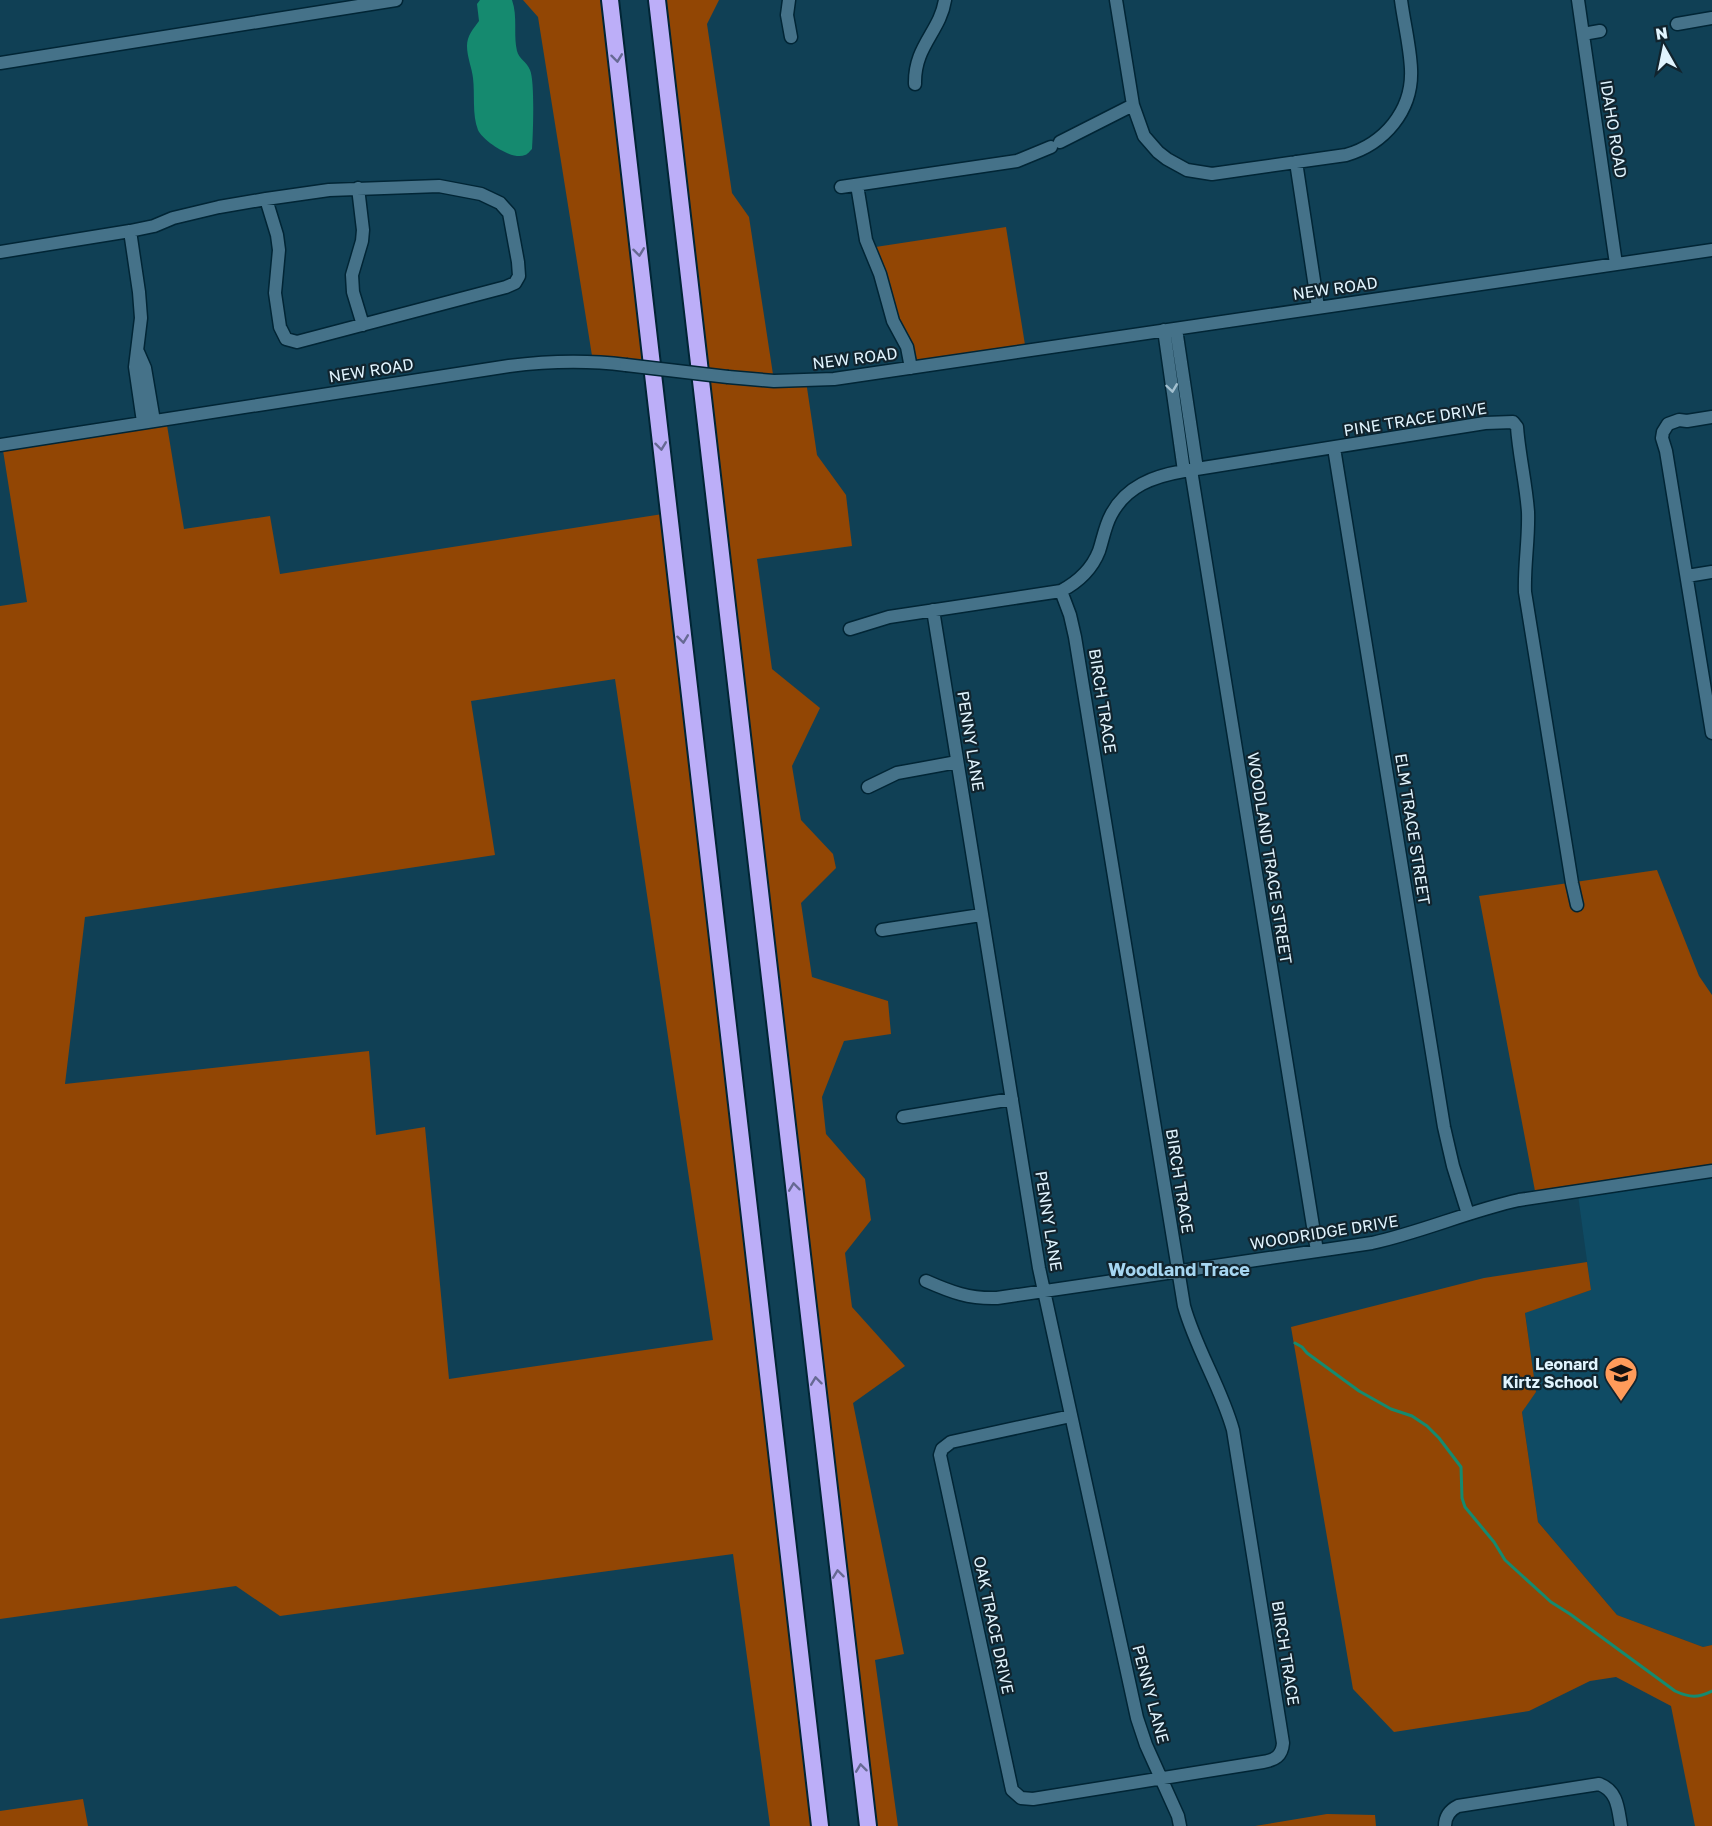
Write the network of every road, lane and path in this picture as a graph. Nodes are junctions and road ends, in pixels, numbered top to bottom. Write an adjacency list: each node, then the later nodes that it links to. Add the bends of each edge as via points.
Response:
1 (396, 0): 14 (street)
2 (610, 0): 56 (highway, one-way to 56)
3 (657, 0): 57 (highway, one-way to 3)
4 (789, 0): 13 (street)
5 (945, 0): 15 (street, via 921,51)
6 (1116, 0): 16 (street)
7 (1401, 0): 17 (street, via 1411,82 1396,122 1377,141 1356,152)
8 (1578, 0): 12 (street, IDAHO ROAD)
9 (1712, 18): 10 (street)
10 (1677, 24)
11 (1600, 31): 12 (street)
12 (1583, 34): 25 (street, IDAHO ROAD)
13 (791, 38)
14 (0, 63)
15 (915, 84)
16 (1133, 105): 17 (street, via 1140,129 1150,144 1187,170 1220,174); 18 (street, via 1017,161)
17 (1296, 162): 26 (street)
18 (857, 185): 19 (street); 29 (street, via 866,240 893,321 907,347)
19 (841, 187)
20 (358, 188): 21 (street); 27 (street, via 363,230 352,275); 27 (street, via 439,186 481,194 500,203 509,213 519,276 515,283)
21 (266, 199): 22 (street); 27 (street, via 278,234 275,293 280,327 286,339 297,342)
22 (130, 231): 24 (street); 31 (street, via 141,318 138,352 145,368)
23 (1712, 250): 25 (street, NEW ROAD)
24 (0, 252)
25 (1616, 264): 26 (street, NEW ROAD)
26 (1318, 307): 28 (street, NEW ROAD)
27 (363, 325)
28 (1170, 329): 29 (street, NEW ROAD); 34 (street, WOODLAND TRACE STREET)
29 (910, 368): 31 (street, NEW ROAD, bridge, via 813,381 774,381 576,361 534,363)
30 (1712, 417): 36 (street, via 1668,424 1662,438)
31 (148, 421): 32 (street, NEW ROAD)
32 (0, 445)
33 (1334, 448): 34 (street, PINE TRACE DRIVE); 43 (street, PINE TRACE DRIVE, via 1485,423 1513,422 1517,427 1528,514 1525,592); 49 (street, ELM TRACE STREET, via 1444,1127)
34 (1191, 470): 37 (street, PINE TRACE DRIVE, via 1153,478 1127,494 1110,515 1091,566 1078,581); 50 (street, WOODLAND TRACE STREET)
35 (1712, 572): 36 (street)
36 (1687, 576): 40 (street)
37 (1061, 591): 38 (street, PINE TRACE DRIVE); 51 (street, BIRCH TRACE, via 1075,637)
38 (933, 610): 39 (street, PINE TRACE DRIVE); 41 (street, PENNY LANE)
39 (850, 629)
40 (1712, 733)
41 (957, 762): 42 (street, via 897,773); 44 (street, PENNY LANE)
42 (868, 787)
43 (1578, 905)
44 (981, 915): 45 (street); 46 (street, PENNY LANE)
45 (882, 930)
46 (1012, 1099): 47 (street); 53 (street, PENNY LANE)
47 (903, 1117)
48 (1712, 1171): 49 (street, WOODRIDGE DRIVE, via 1519,1200)
49 (1468, 1214): 50 (street, WOODRIDGE DRIVE, via 1396,1238)
50 (1317, 1251): 51 (street, WOODRIDGE DRIVE)
51 (1178, 1271): 53 (street, WOODRIDGE DRIVE); 55 (street, BIRCH TRACE, via 1190,1328 1222,1396 1233,1430 1283,1743 1281,1754 1272,1760)
52 (926, 1281): 53 (street, WOODRIDGE DRIVE, via 977,1298)
53 (1044, 1291): 54 (street, PENNY LANE)
54 (1071, 1416): 55 (street, PENNY LANE, via 1137,1719); 55 (street, OAK TRACE DRIVE, via 958,1440 946,1445 940,1455 1011,1785 1021,1798 1033,1799)
55 (1161, 1778): 58 (street, PENNY LANE)
56 (820, 1826)
57 (868, 1826)
58 (1180, 1826)
59 (1445, 1826): 60 (street, via 1450,1812 1458,1806 1599,1784 1613,1793)
60 (1621, 1826)

